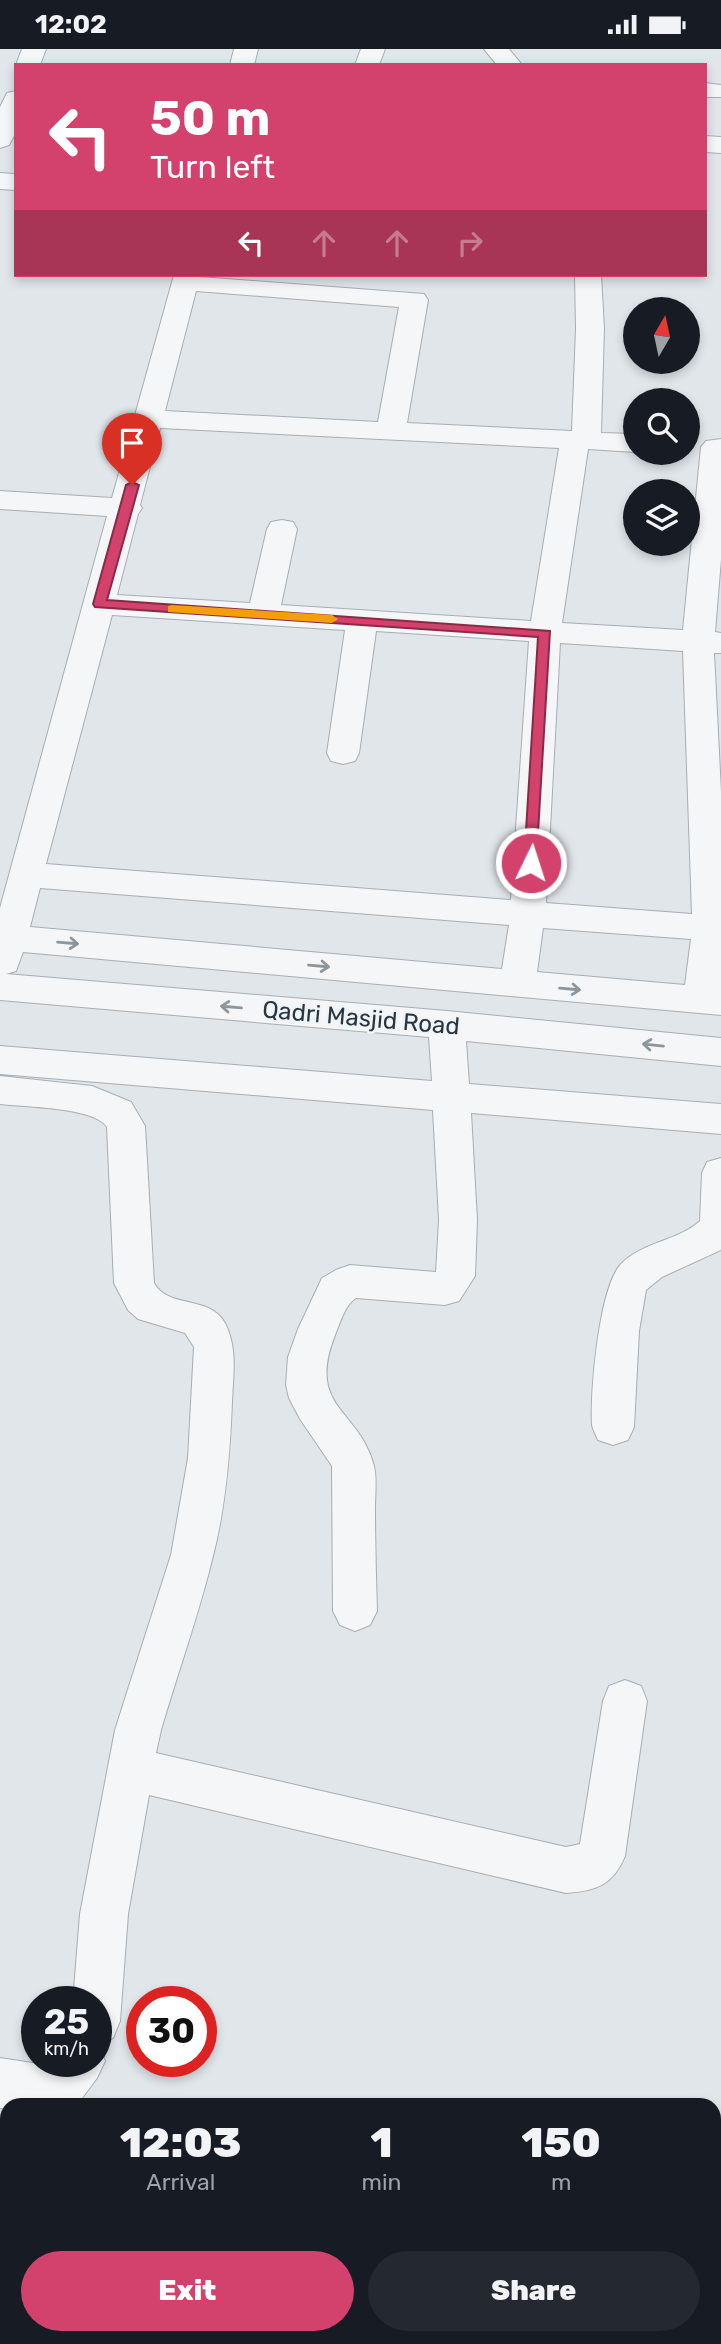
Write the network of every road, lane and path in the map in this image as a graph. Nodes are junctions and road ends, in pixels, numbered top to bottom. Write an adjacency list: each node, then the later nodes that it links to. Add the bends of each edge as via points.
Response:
1 (496, 49): 2 (street)
2 (508, 63)
3 (14, 103): 4 (street)
4 (0, 140)
5 (588, 277): 9 (street, via 590,328)
6 (186, 278): 7 (street); 8 (street, via 415,300)
7 (150, 419): 8 (street); 13 (street)
8 (391, 431): 9 (street)
9 (580, 440): 10 (street); 18 (street)
10 (623, 442)
11 (708, 446): 19 (street)
12 (0, 500): 13 (street)
13 (127, 508): 15 (street)
14 (282, 529): 16 (street)
15 (100, 604): 16 (street); 22 (street)
16 (263, 615): 17 (street)
17 (362, 621): 18 (street); 21 (street)
18 (545, 633): 19 (street); 23 (street)
19 (710, 643): 20 (street)
20 (713, 751): 24 (street)
21 (343, 753)
22 (25, 875): 23 (street); 25 (street)
23 (528, 914): 24 (street); 27 (street)
24 (715, 929): 29 (street)
25 (4, 938): 26 (street); 27 (street, Qadri Masjid Road, one-way to 27)
26 (0, 974)
27 (517, 985): 29 (street, Qadri Masjid Road, one-way to 29)
28 (0, 987): 30 (street, Qadri Masjid Road, one-way to 28)
29 (711, 1001)
30 (447, 1025): 31 (street, Qadri Masjid Road, one-way to 30); 34 (street)
31 (721, 1052)
32 (0, 1060): 34 (street)
33 (0, 1090): 40 (street, via 92,1100 118,1112 127,1126 138,1298 151,1309 201,1321 213,1339 209,1458 192,1555 138,1730)
34 (449, 1097): 35 (street); 38 (street, via 458,1220 455,1276 450,1286 342,1284 307,1361 310,1397 354,1466)
35 (721, 1119)
36 (721, 1173): 37 (street, via 720,1224 706,1239 644,1267 630,1281 624,1302)
37 (613, 1427)
38 (355, 1611)
39 (625, 1701): 40 (street, via 602,1856 586,1869 565,1870)
40 (131, 1769): 41 (street, via 104,1914)
41 (99, 1986)
42 (0, 2084): 43 (street)
43 (66, 2086)

